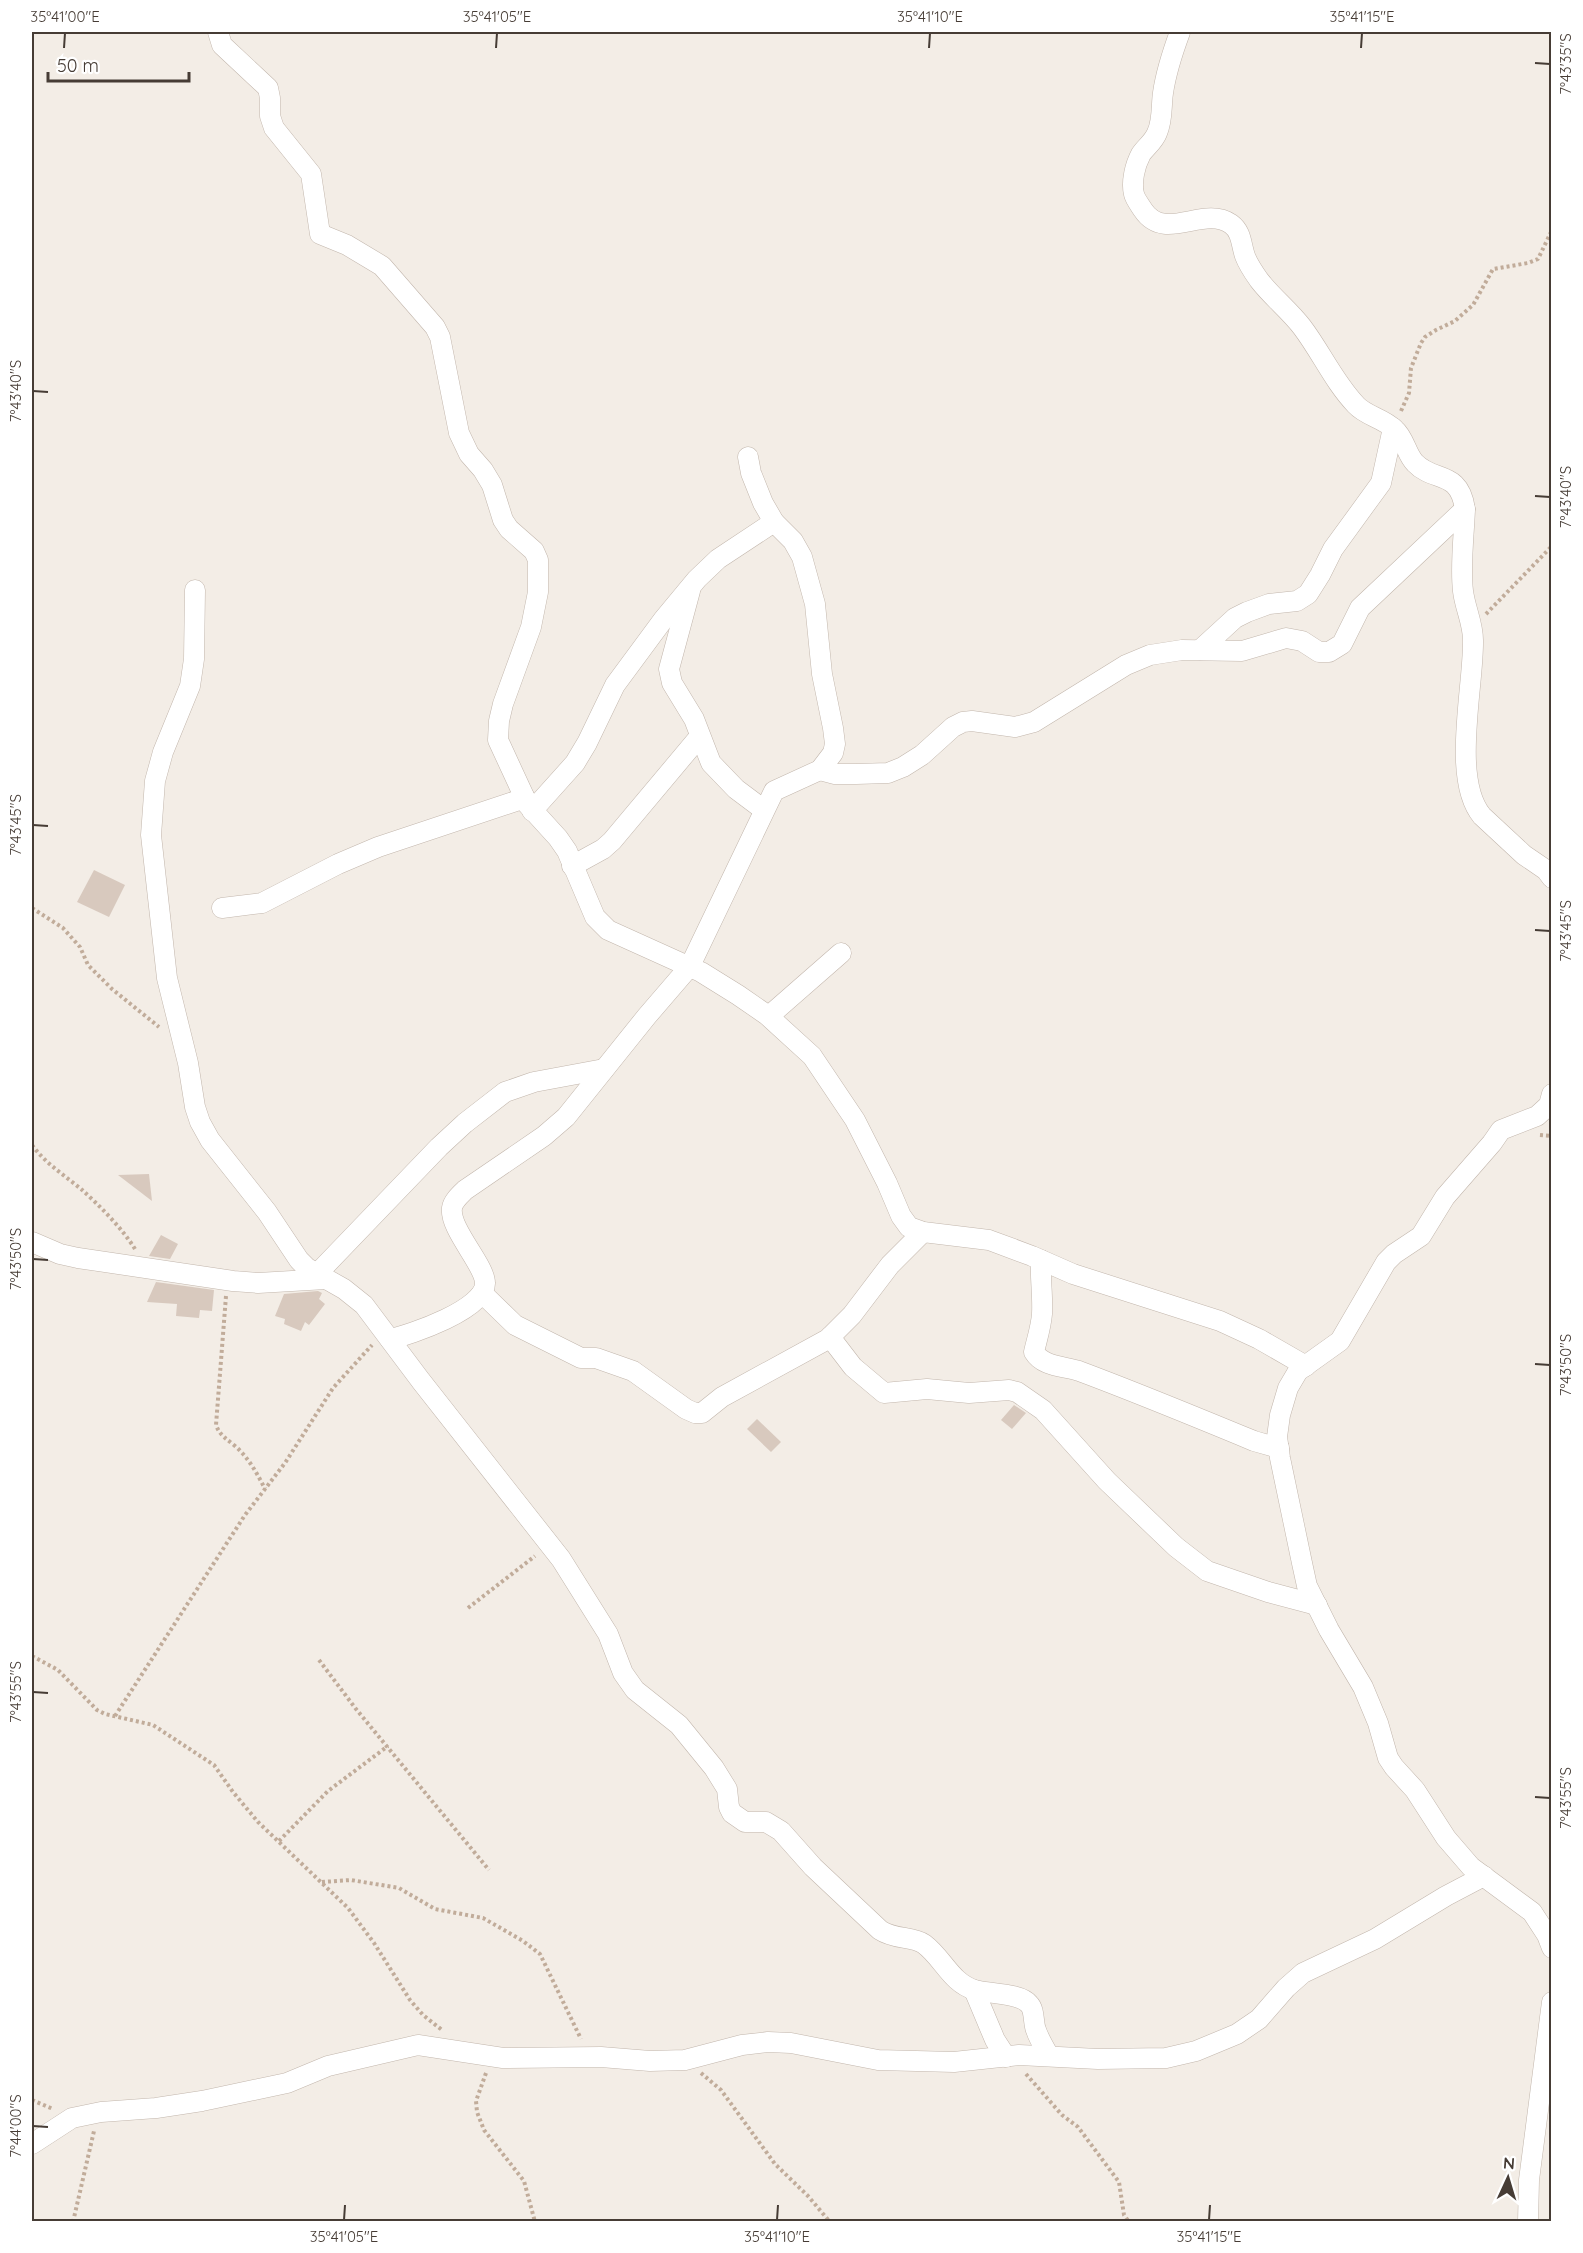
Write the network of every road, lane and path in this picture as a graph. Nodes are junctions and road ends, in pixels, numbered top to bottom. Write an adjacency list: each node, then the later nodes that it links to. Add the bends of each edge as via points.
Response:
1 (218, 32): 15 (street, via 222,45 268,88 274,128 311,174 320,234 382,266 435,327 459,433 492,486 509,530 538,560 538,592 531,627 503,704 498,740)
2 (1180, 32): 4 (street, via 1163,92 1160,126 1140,156 1134,174 1134,195 1145,212 1161,224 1206,218 1222,220 1236,230 1260,281 1300,325 1340,387 1358,407)
3 (1551, 230): 4 (path, via 1538,259 1493,269 1473,305 1455,321 1425,337 1411,368 1409,393)
4 (1393, 428): 6 (street, via 1416,465 1453,482); 12 (street, via 1381,483 1334,549 1308,594 1297,602 1269,604 1246,612)
5 (748, 457): 7 (street, via 755,484)
6 (1466, 509): 11 (street, via 1463,589); 12 (street, via 1360,608 1336,649 1319,652 1302,641 1286,638 1242,651)
7 (774, 522): 9 (street, via 718,559); 14 (street, via 798,547 815,604 835,744)
8 (1551, 546): 11 (path)
9 (692, 586): 13 (street, via 669,669 672,683); 15 (street, via 615,686 575,763)
10 (195, 590): 32 (street, via 194,659 189,686 155,781 151,835 167,978 200,1122 299,1260)
11 (1473, 627): 18 (street, via 1466,727 1471,794 1482,816)
12 (1200, 650): 14 (street, via 1150,656 1126,665 1034,722 1015,727 963,722 903,768 888,773 835,774)
13 (700, 736): 16 (street, via 711,763); 17 (street, via 612,841)
14 (820, 770): 16 (street, via 774,791)
15 (529, 804): 17 (street, via 558,838); 20 (street, via 378,847 262,903)
16 (764, 810): 22 (street)
17 (572, 866): 22 (street, via 595,917 608,930)
18 (1551, 878)
19 (32, 908): 24 (path, via 63,928 80,947 88,965)
20 (222, 908)
21 (841, 953): 23 (street)
22 (690, 966): 23 (street); 25 (street)
23 (769, 1016): 28 (street, via 812,1056 855,1120 901,1216 909,1227)
24 (164, 1031)
25 (604, 1069): 32 (street, via 534,1082 505,1092 440,1147); 34 (street, via 567,1117 455,1200 452,1215 483,1273 486,1286)
26 (1551, 1094): 37 (street, via 1549,1105 1537,1116 1501,1130 1445,1197 1421,1236 1386,1262 1340,1341)
27 (32, 1145): 31 (path, via 115,1222)
28 (923, 1232): 30 (street, via 989,1240); 36 (street)
29 (32, 1242): 31 (street, via 78,1258)
30 (1041, 1260): 37 (street, via 1220,1321); 38 (street, via 1042,1317 1034,1350 1037,1357)
31 (146, 1267): 33 (street)
32 (322, 1276): 33 (street, via 258,1283); 35 (street, via 364,1305)
33 (227, 1280): 39 (path, via 216,1425 247,1459)
34 (482, 1293): 35 (street, via 454,1316 414,1334); 36 (street, via 514,1325 581,1358 596,1358 633,1371 695,1413 702,1413 722,1397)
35 (387, 1336): 39 (path, via 333,1388); 40 (street)
36 (830, 1337): 41 (street, via 853,1366 884,1393 927,1389 969,1394 1017,1392 1043,1410 1107,1481 1207,1571)
37 (1306, 1366): 38 (street, via 1298,1371 1288,1388 1280,1415)
38 (1279, 1448): 41 (street, via 1307,1586)
39 (266, 1488): 45 (path)
40 (550, 1544): 42 (path); 52 (street, via 608,1634 623,1673 635,1690 679,1725 714,1768 727,1789 732,1813 742,1821 766,1822 781,1832 880,1930 923,1944 953,1977)
41 (1317, 1605): 49 (street, via 1364,1687 1388,1758 1420,1797 1446,1838)
42 (468, 1608)
43 (32, 1656): 45 (path, via 58,1670 97,1710)
44 (319, 1660): 46 (path)
45 (115, 1716): 47 (path, via 153,1725 214,1765 258,1822)
46 (388, 1746): 47 (path, via 328,1791); 48 (path)
47 (279, 1841): 50 (path)
48 (489, 1870)
49 (1484, 1876): 51 (street, via 1532,1912); 56 (street, via 1376,1939 1303,1973 1259,2019 1237,2034 1196,2051 1166,2058)
50 (322, 1882): 54 (path, via 348,1908 417,2007); 57 (path, via 351,1880 399,1888 435,1909 483,1918 523,1941 540,1954 579,2036)
51 (1551, 1948)
52 (974, 1990): 56 (street, via 1028,2002); 58 (street)
53 (1551, 2002): 66 (street, via 1529,2180)
54 (446, 2033)
55 (493, 2056): 57 (street); 60 (street, via 418,2045 328,2066 287,2083 202,2101); 63 (path, via 476,2100 477,2112 484,2130 524,2181)
56 (1049, 2056): 58 (street)
57 (601, 2057): 59 (street)
58 (1006, 2057): 59 (street, via 954,2062 878,2060 768,2042); 65 (path, via 1078,2127 1103,2159 1119,2182 1124,2215)
59 (685, 2060): 64 (path, via 721,2090 776,2164)
60 (98, 2113): 61 (street, via 72,2118); 62 (path)
61 (32, 2144)
62 (73, 2222)
63 (535, 2222)
64 (830, 2222)
65 (1129, 2222)
66 (1528, 2222)

